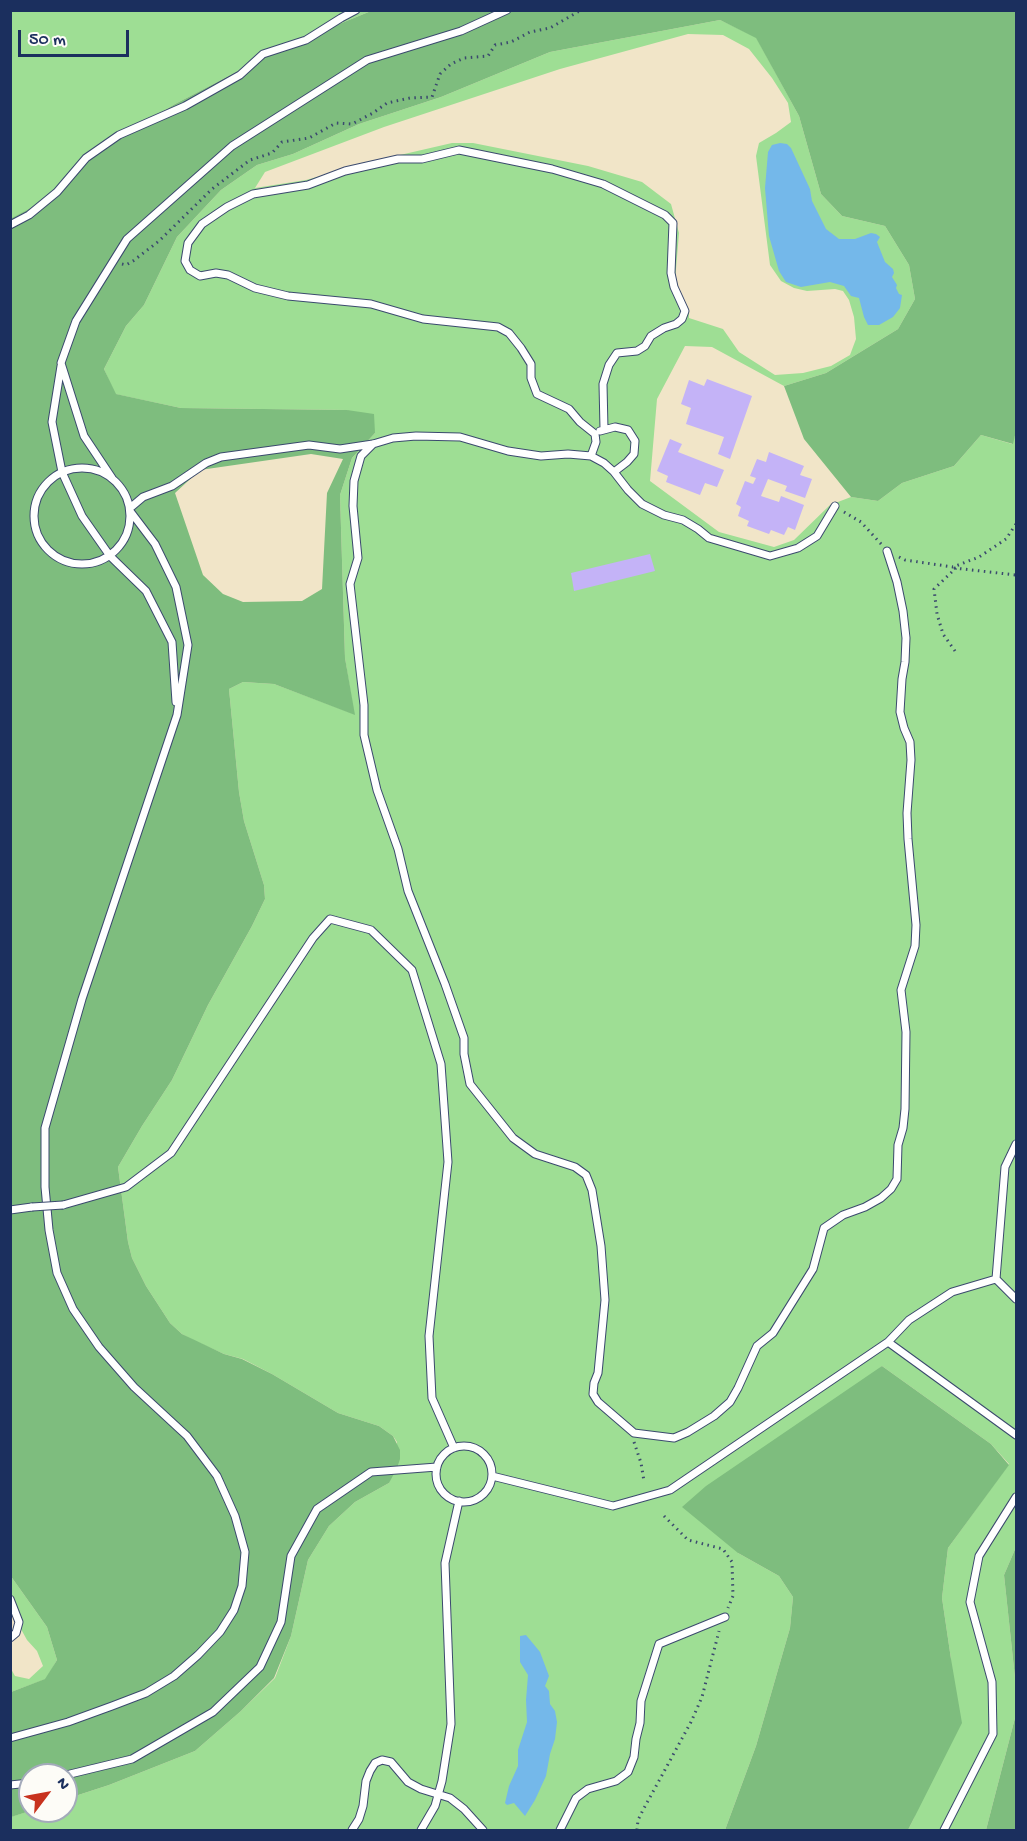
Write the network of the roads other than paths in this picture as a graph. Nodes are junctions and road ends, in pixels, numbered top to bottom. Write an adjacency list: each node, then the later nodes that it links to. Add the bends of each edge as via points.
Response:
1 (356, 10): 3 (lane, via 306,40 263,54 240,75 119,135 86,158 57,192)
2 (507, 10): 4 (lane, via 461,31 367,60 231,146 127,239 76,321)
3 (10, 225)
4 (61, 363): 9 (lane, via 52,422); 11 (lane, via 84,436)
5 (604, 429): 6 (lane); 6 (lane, via 603,384 617,353 637,351 651,336 676,324 685,311 671,273 673,223 665,214 603,184 459,150 422,159 398,159 345,171 308,185 253,194 202,224 188,243 185,261 189,270 200,276 228,275 255,288 288,296 371,304 423,319 498,327 508,333 531,364 537,394 569,409); 10 (lane, via 628,430 635,441 634,454)
6 (595, 434): 8 (lane)
7 (373, 444): 8 (lane, via 393,438 460,437 541,456); 13 (lane, via 340,449 309,445 221,457 172,486 143,497); 14 (lane, via 361,456 354,480 358,558 350,584 364,735 377,790 408,891 464,1038 470,1084 513,1138 535,1154 575,1167 586,1175 592,1190 605,1300 593,1394 634,1433 674,1438 714,1416 730,1402 757,1346 773,1333 813,1269 824,1228 881,1198 897,1179 905,1109 902,990 915,945 916,925 907,813 910,742 900,712 906,638 897,582)
8 (591, 456): 10 (lane)
9 (62, 472): 11 (lane, via 97,470); 15 (lane, via 82,516); 15 (lane, via 39,495 34,524 40,540 62,560 80,565)
10 (614, 472): 12 (lane, via 642,504 683,520 709,538 770,556 798,548 817,537)
11 (112, 478): 13 (lane, via 124,492)
12 (835, 506)
13 (130, 510): 15 (lane, via 124,541); 16 (lane, via 155,544 176,587 188,645)
14 (887, 551)
15 (110, 556): 16 (lane, via 146,591 172,642)
16 (177, 714): 31 (lane, via 56,1086 45,1128 45,1187 57,1273 73,1309 99,1347 134,1387 187,1436 217,1476 235,1516 245,1552 242,1586 234,1610 220,1632 174,1676 120,1703)
17 (1017, 1144): 19 (lane, via 1005,1167)
18 (10, 1210): 23 (lane, bridge, via 63,1205 126,1186 171,1153 313,938 330,919 371,930 412,970 441,1064 448,1162 429,1347 432,1398)
19 (996, 1279): 20 (lane); 21 (lane, via 952,1292 909,1320)
20 (1017, 1299)
21 (888, 1342): 22 (lane); 25 (lane, via 670,1490 613,1506)
22 (1017, 1435)
23 (454, 1448): 24 (lane, via 446,1452); 25 (lane, via 472,1447 481,1452)
24 (437, 1467): 27 (lane, via 438,1485); 32 (lane, via 371,1472 317,1509 291,1557 281,1622 260,1667 213,1713 132,1759)
25 (492, 1476): 27 (lane, via 485,1493 469,1502)
26 (1017, 1497): 38 (lane, via 979,1556 970,1602 992,1682 993,1734)
27 (459, 1501): 33 (lane, via 445,1563 451,1724)
28 (10, 1599): 30 (lane, via 19,1622)
29 (724, 1617): 37 (lane, via 658,1644 640,1701 640,1723 628,1772 576,1798)
30 (10, 1638)
31 (10, 1738)
32 (78, 1772)
33 (438, 1794): 34 (lane, via 408,1782 391,1762 382,1760 369,1771 363,1806); 35 (lane); 36 (lane, via 464,1809)
34 (352, 1830)
35 (421, 1830)
36 (483, 1830)
37 (560, 1830)
38 (944, 1830)

